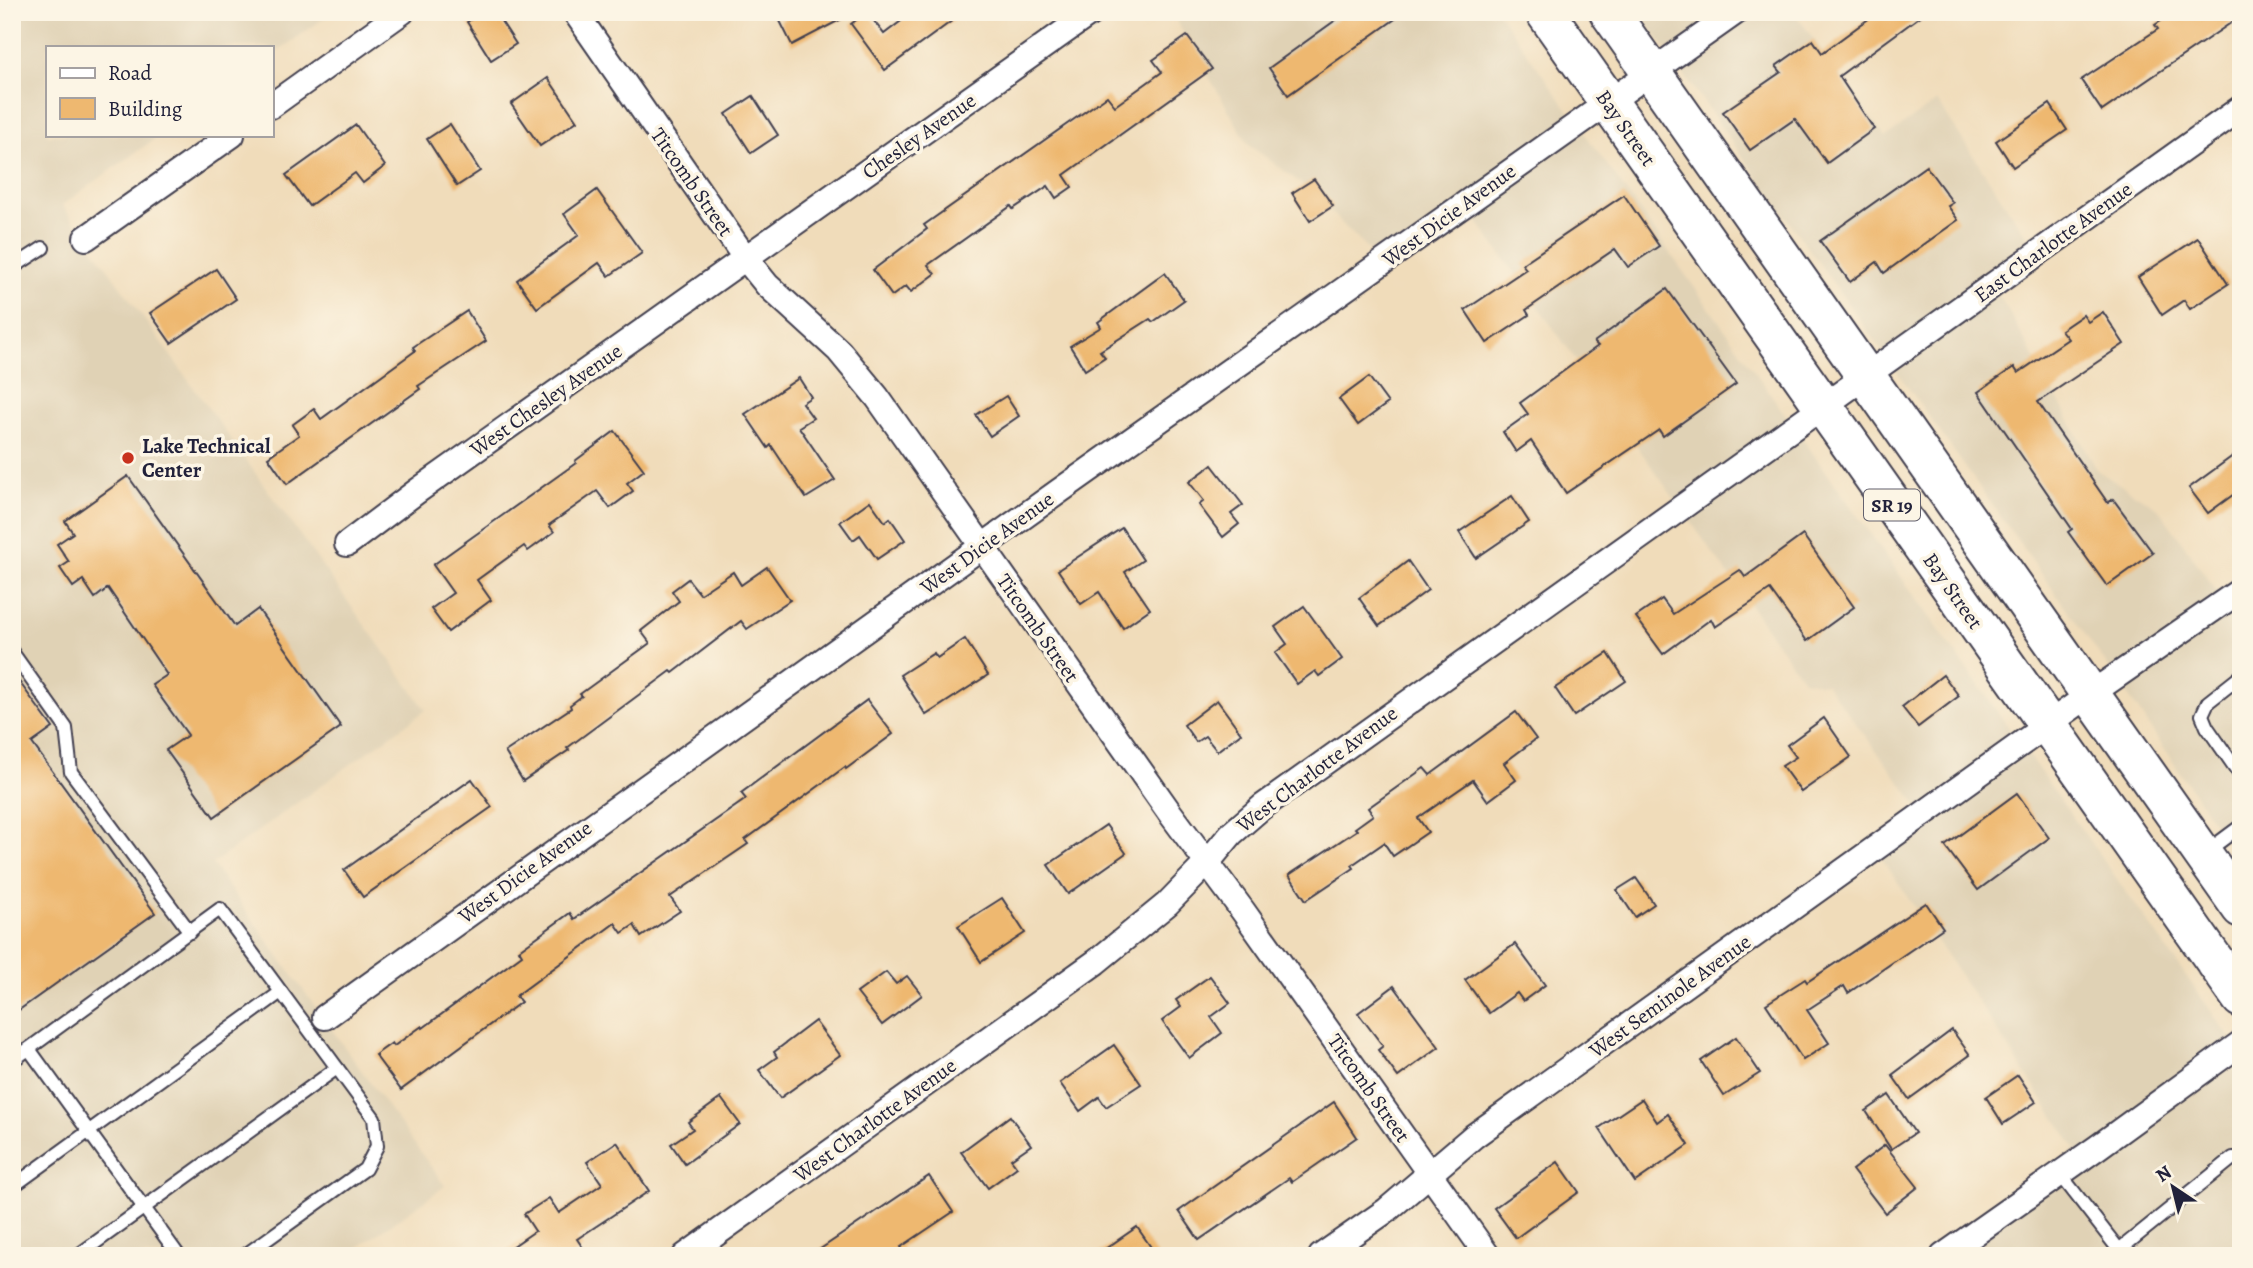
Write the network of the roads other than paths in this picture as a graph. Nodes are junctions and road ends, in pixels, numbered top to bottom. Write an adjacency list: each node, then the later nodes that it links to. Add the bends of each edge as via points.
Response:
1 (402, 12): 9 (street)
2 (575, 12): 14 (street, Titcomb Street)
3 (1092, 12): 14 (street, Chesley Avenue)
4 (1545, 12): 8 (main road, Bay Street / SR 19)
5 (1609, 12): 7 (main road, SR 19)
6 (1737, 12): 7 (street, West Dicie Avenue)
7 (1650, 71): 8 (street, West Dicie Avenue); 16 (main road, SR 19)
8 (1608, 101): 17 (main road, Bay Street / SR 19); 19 (street, West Dicie Avenue)
9 (273, 105)
10 (2241, 108): 16 (street, East Charlotte Avenue)
11 (231, 136): 12 (street)
12 (86, 238)
13 (43, 248): 15 (lane)
14 (746, 259): 18 (street, West Chesley Avenue); 19 (street, Titcomb Street, via 767,285 839,351 877,397)
15 (12, 268)
16 (1866, 376): 17 (street, West Charlotte Avenue); 23 (main road, SR 19)
17 (1823, 407): 24 (main road, Bay Street / SR 19); 28 (street, West Charlotte Avenue, via 1262,807)
18 (347, 544)
19 (982, 548): 28 (street, Titcomb Street); 33 (street, West Dicie Avenue)
20 (2241, 590): 23 (street, West Seminole Avenue)
21 (12, 652): 30 (lane, via 66,728 71,772)
22 (2241, 676): 25 (lane, via 2208,702 2202,715)
23 (2089, 695): 24 (street, West Seminole Avenue); 27 (main road, SR 19)
24 (2036, 734): 32 (main road, Bay Street / SR 19); 40 (street, West Seminole Avenue, via 1474,1136)
25 (2241, 776)
26 (2241, 826): 27 (lane)
27 (2203, 855): 29 (main road, SR 19)
28 (1207, 863): 40 (street, Titcomb Street); 48 (street, West Charlotte Avenue, via 1167,904 1096,962)
29 (2241, 908)
30 (190, 932): 31 (lane, via 220,909); 35 (lane)
31 (281, 992): 37 (lane); 38 (lane)
32 (2241, 998)
33 (325, 1017)
34 (2241, 1043): 41 (street)
35 (29, 1049): 36 (lane); 38 (lane)
36 (12, 1061)
37 (337, 1068): 43 (lane); 47 (lane, via 374,1118 377,1146 365,1169)
38 (89, 1131): 42 (lane); 43 (lane)
39 (2241, 1158): 44 (lane, via 2233,1158)
40 (1429, 1173): 49 (street, West Seminole Avenue, via 1387,1210); 50 (street, Titcomb Street)
41 (2060, 1174): 44 (lane); 51 (street)
42 (12, 1188)
43 (144, 1206): 45 (lane); 46 (lane)
44 (2121, 1253)
45 (78, 1256)
46 (179, 1256)
47 (244, 1256)
48 (685, 1256)
49 (1321, 1256)
50 (1488, 1256)
51 (1943, 1256)

